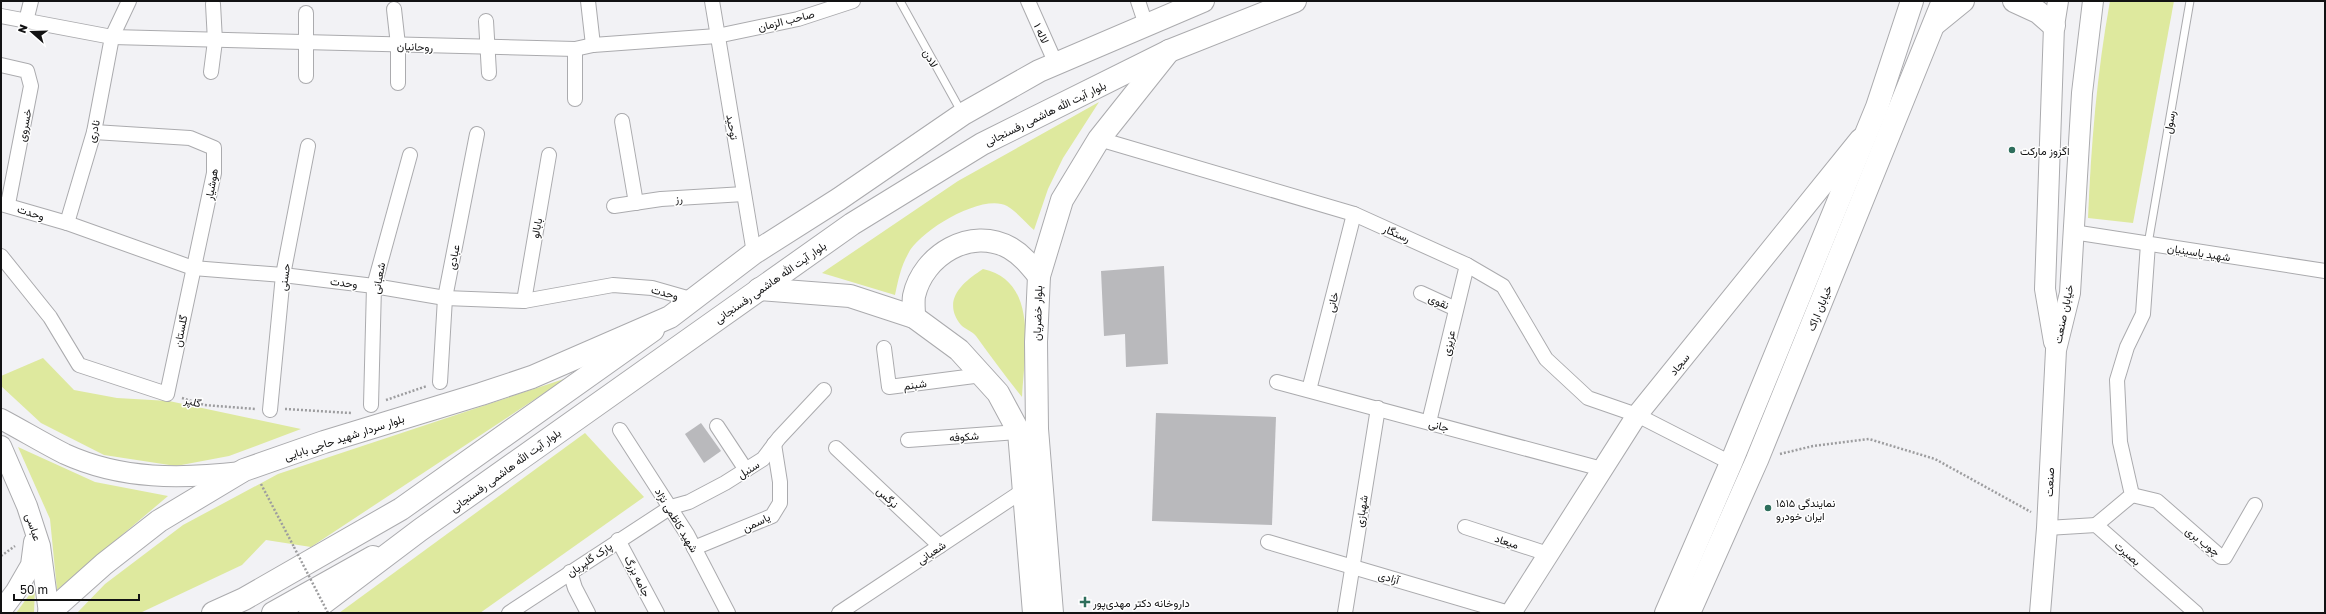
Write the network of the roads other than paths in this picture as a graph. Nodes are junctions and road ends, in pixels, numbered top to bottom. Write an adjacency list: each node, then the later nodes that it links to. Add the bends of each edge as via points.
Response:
1 (31, 1): 22 (street)
2 (129, 1): 28 (street, نادری)
3 (588, 1): 32 (street)
4 (712, 1): 27 (street, توحید)
5 (853, 1): 27 (street, صاحب الزمان, via 798,19)
6 (900, 1): 43 (lane, لادن)
7 (1028, 1): 36 (street, لاله ۱)
8 (1138, 1): 25 (street)
9 (1203, 1): 25 (main road)
10 (1295, 1): 35 (main road, بلوار آیت الله هاشمی رفسنجانی)
11 (1943, 1): 24 (main road, خیابان اراک)
12 (1963, 1): 24 (main road)
13 (2014, 1): 26 (main road, via 2038,12)
14 (2058, 1): 26 (main road, خیابان صنعت)
15 (2093, 1): 58 (main road, خیابان صنعت, via 2082,92)
16 (2190, 1): 59 (lane, رسول)
17 (212, 4): 29 (street)
18 (1909, 5): 45 (main road, خیابان اراک)
19 (394, 10): 31 (street)
20 (306, 13): 30 (street)
21 (1, 16): 22 (street, روحانیان)
22 (26, 21): 28 (street, روحانیان)
23 (486, 21): 33 (street)
24 (1936, 23): 132 (main road, خیابان اراک, via 1757,460)
25 (1146, 25): 36 (main road)
26 (2054, 26): 77 (main road, خیابان صنعت, via 2045,289)
27 (717, 36): 32 (street, روحانیان); 52 (street, توحید)
28 (112, 37): 29 (street, روحانیان); 46 (street, نادری)
29 (215, 41): 30 (street, روحانیان); 38 (street)
30 (306, 43): 31 (street, روحانیان); 40 (street)
31 (398, 45): 33 (street, روحانیان); 41 (street)
32 (592, 45): 34 (street, روحانیان)
33 (489, 47): 34 (street, روحانیان); 39 (street)
34 (575, 48): 42 (street)
35 (1169, 51): 48 (main road, بلوار خضریان); 68 (main road, بلوار آیت الله هاشمی رفسنجانی, via 982,144 852,224)
36 (1056, 64): 43 (main road)
37 (1, 65): 54 (street, خسروی, via 27,71 32,86)
38 (211, 72)
39 (488, 73)
40 (306, 76)
41 (398, 83)
42 (575, 99)
43 (963, 114): 60 (main road, via 839,199)
44 (622, 121): 53 (street)
45 (1868, 130): 86 (main road, سجاد); 96 (main road, خیابان اراک)
46 (94, 132): 57 (street, نادری); 63 (street, هوشیار, via 190,138 214,148 214,173)
47 (477, 134): 70 (street, عبادی)
48 (1099, 139): 56 (street, رستگار); 66 (main road, بلوار خضریان, via 1062,200)
49 (308, 146): 65 (street, حسنی)
50 (410, 155): 67 (street, شعبانی)
51 (549, 155): 72 (street, بابالو)
52 (744, 194): 53 (street, رز); 60 (street, توحید)
53 (636, 203): 55 (street, رز)
54 (4, 204): 57 (street, وحدت)
55 (614, 206)
56 (1354, 214): 62 (street, رستگار); 82 (street, خانی)
57 (67, 223): 63 (street, وحدت)
58 (2073, 232): 59 (street, شهید یاسینیان); 77 (main road, خیابان صنعت, via 2070,293)
59 (2148, 244): 64 (street, شهید یاسینیان); 101 (street, via 2143,314 2127,347 2117,380 2120,442)
60 (754, 253): 71 (main road)
61 (1, 256): 63 (street, گلستان, via 50,317 79,365 167,394)
62 (1467, 265): 73 (street, عزیزی); 86 (street, رستگار, via 1503,286 1546,359 1588,398)
63 (193, 268): 65 (street, وحدت)
64 (2325, 271)
65 (283, 275): 67 (street, وحدت); 85 (street, حسنی)
66 (1038, 276): 75 (main road, via 1026,260 1009,248 996,243 969,242 949,248 933,260 920,277 914,297); 128 (main road, بلوار خضریان, via 1037,429)
67 (374, 286): 70 (street, وحدت); 83 (street, شعبانی)
68 (759, 289): 75 (main road, via 850,296); 108 (main road, بلوار آیت الله هاشمی رفسنجانی)
69 (1421, 293): 73 (street, نقوی)
70 (445, 298): 72 (street, وحدت); 79 (street, عبادی)
71 (694, 300): 72 (street, وحدت, via 652,288 613,285); 74 (main road)
72 (524, 302)
73 (1456, 308): 88 (street, عزیزی)
74 (670, 317): 98 (main road, بلوار سردار شهید حاجی بابایی, via 532,377 324,442); 119 (main road, via 401,509 244,599)
75 (914, 317): 78 (main road, via 959,350)
76 (884, 348): 78 (street, شبنم, via 889,387)
77 (2056, 350): 104 (main road, صنعت)
78 (982, 375): 91 (main road, via 998,393)
79 (440, 382)
80 (1277, 382): 82 (street, جانی)
81 (824, 390): 93 (street, سنبل)
82 (1309, 390): 84 (street, جانی)
83 (371, 405)
84 (1378, 408): 88 (street, جانی); 114 (street, شهبازی)
85 (270, 410)
86 (1638, 415): 96 (street, رستگار); 97 (main road, سجاد)
87 (1, 419): 98 (main road, via 66,454 97,466 154,477 199,477)
88 (1429, 422): 97 (street, جانی)
89 (717, 426): 99 (street)
90 (620, 430): 103 (street, شهید کاظمی نژاد)
91 (1019, 432): 92 (street, شکوفه); 100 (main road)
92 (908, 440)
93 (774, 444): 99 (street, سنبل, via 764,459); 112 (street, یاسمن, via 780,482 780,503 772,516)
94 (1, 446): 107 (main road, عباسی)
95 (836, 448): 111 (street, نرگس)
96 (1731, 463): 131 (main road, خیابان اراک)
97 (1602, 469): 113 (main road, سجاد)
98 (247, 470): 118 (main road, بلوار سردار شهید حاجی بابایی, via 159,521 104,564)
99 (746, 470): 103 (street, سنبل, via 689,502)
100 (1024, 490): 111 (street, شعبانی); 127 (main road)
101 (2132, 495): 102 (street, چوب بری, via 2157,501 2217,555 2224,557); 105 (street)
102 (2255, 505)
103 (671, 507): 109 (street, پارک گلپریان); 112 (street, شهید کاظمی نژاد)
104 (2047, 525): 105 (street); 133 (main road, صنعت)
105 (2096, 525): 134 (street, بصیرت)
106 (1465, 527): 113 (street, میعاد)
107 (35, 530): 117 (main road, via 32,565); 118 (main road, عباسی, via 40,546)
108 (420, 530): 120 (main road, بلوار آیت الله هاشمی رفسنجانی); 121 (main road)
109 (618, 540): 115 (street, پارک گلپریان); 124 (street, جامه بزرگ)
110 (1268, 542): 114 (street, آزادی)
111 (940, 546): 116 (street, شعبانی)
112 (694, 548): 125 (street, شهید کاظمی نژاد)
113 (1548, 554): 130 (main road, سجاد)
114 (1352, 566): 129 (street, شهبازی); 130 (street, آزادی)
115 (570, 572): 122 (street, پارک گلپریان); 123 (street)
116 (858, 608): 126 (street, شعبانی)
117 (1, 611)
118 (49, 613)
119 (213, 613)
120 (273, 613)
121 (310, 613)
122 (509, 613)
123 (588, 613)
124 (658, 613)
125 (728, 613)
126 (839, 613)
127 (1034, 613)
128 (1052, 613)
129 (1345, 613)
130 (1510, 613)
131 (1666, 613)
132 (1689, 613)
133 (2040, 613)
134 (2196, 613)

